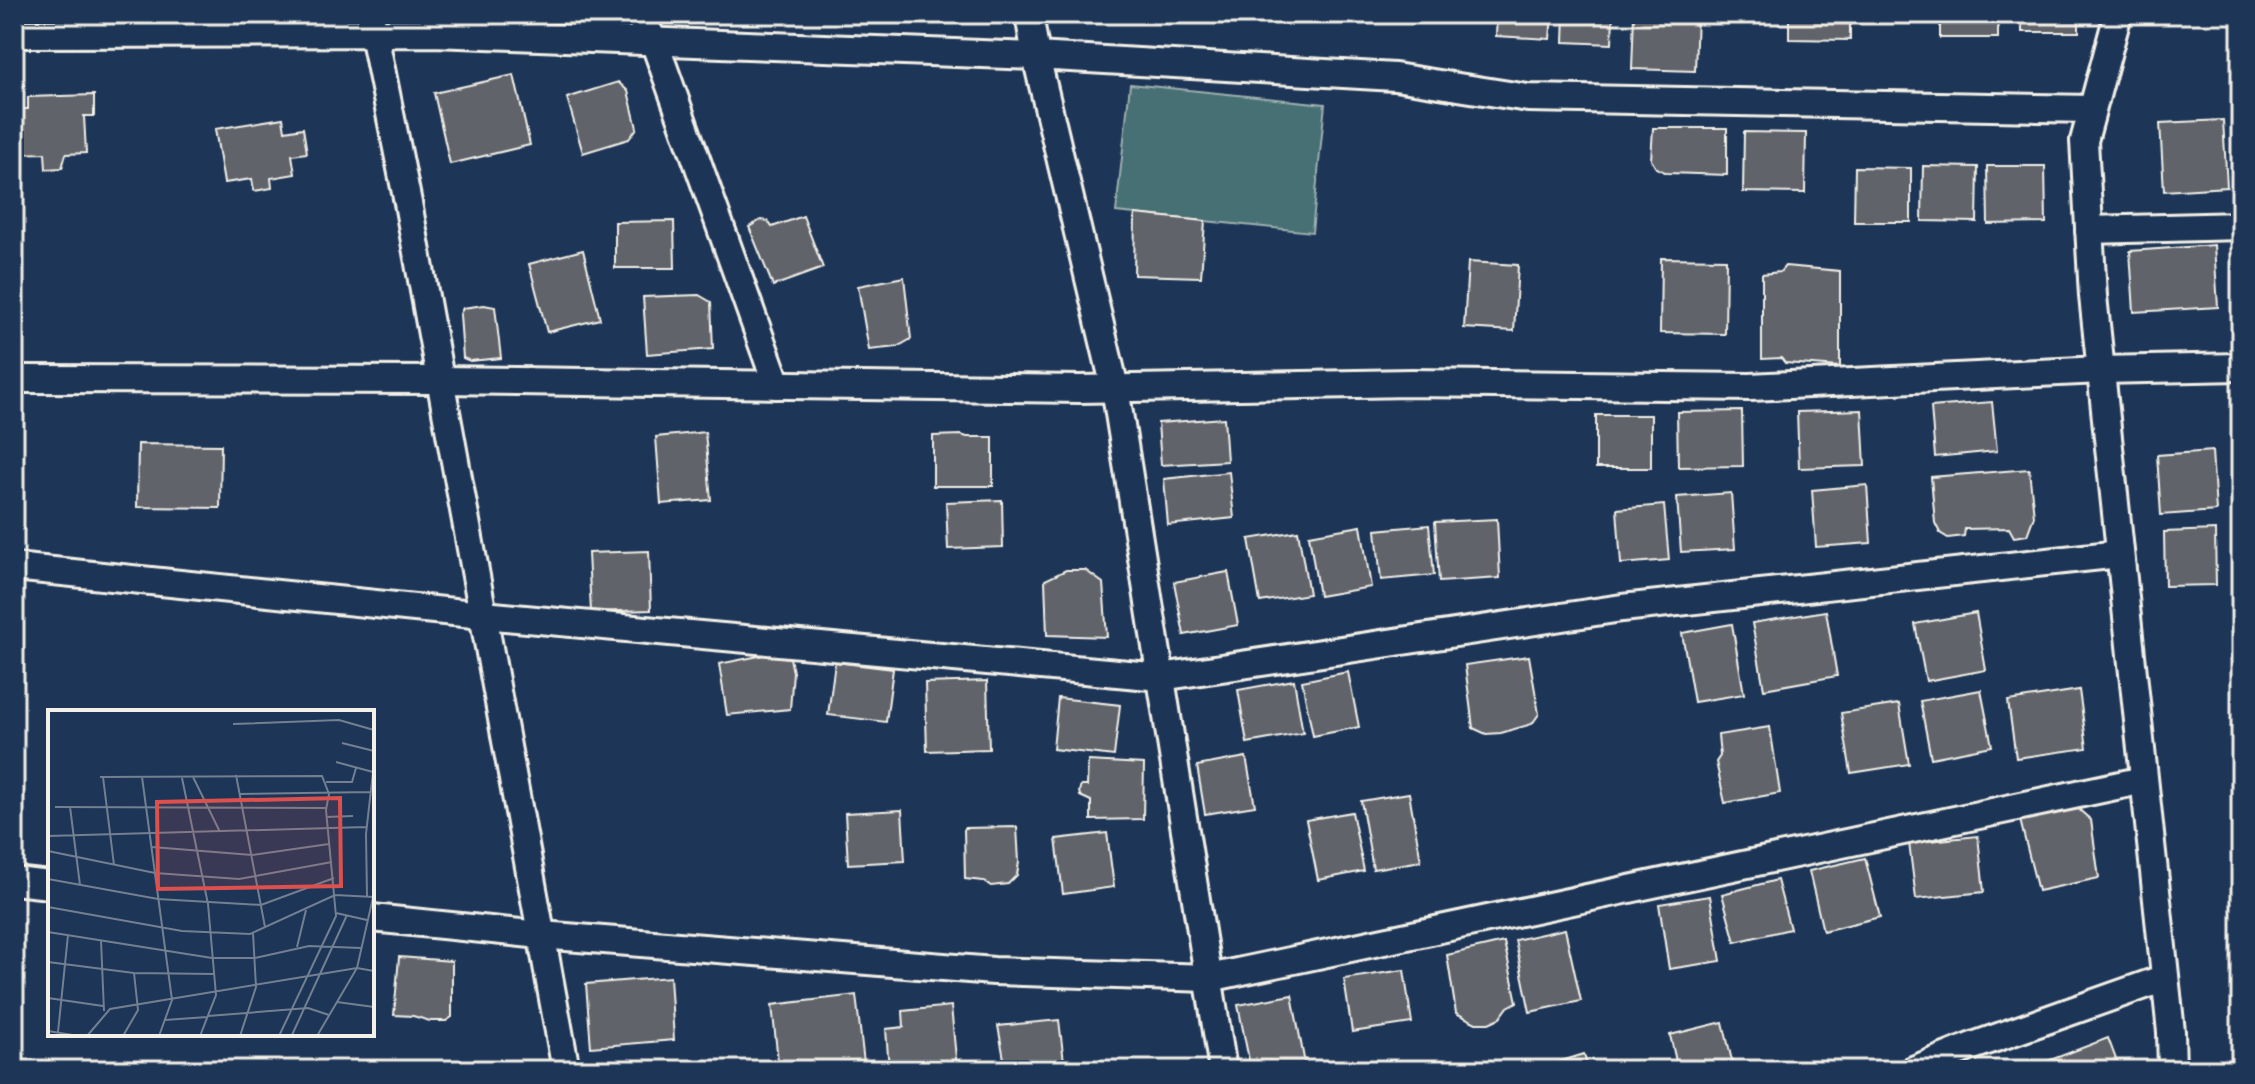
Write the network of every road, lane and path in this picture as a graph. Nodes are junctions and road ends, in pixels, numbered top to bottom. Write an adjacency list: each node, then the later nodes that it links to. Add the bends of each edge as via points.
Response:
1 (638, 14): 6 (street)
2 (1029, 14): 7 (street)
3 (2118, 14): 8 (street)
4 (372, 24): 5 (street); 6 (street); 14 (street)
5 (14, 34)
6 (654, 41): 7 (street); 15 (street)
7 (1036, 56): 8 (street, via 1395,77 1528,98); 16 (street)
8 (2092, 109): 10 (street, via 2084,141)
9 (2241, 226): 10 (street)
10 (2089, 230): 12 (street)
11 (2241, 367): 12 (street)
12 (2101, 370): 16 (street, via 1750,387 1411,383); 17 (street)
13 (14, 379): 14 (street)
14 (440, 380): 15 (street); 19 (street)
15 (777, 385): 16 (street)
16 (1115, 388): 20 (street)
17 (2120, 554): 20 (street, via 1622,608); 21 (street)
18 (14, 567): 19 (street)
19 (483, 615): 20 (street); 25 (street)
20 (1161, 677): 26 (street)
21 (2144, 780): 26 (street); 27 (street)
22 (14, 881): 23 (street)
23 (48, 885)
24 (374, 918): 25 (street)
25 (541, 935): 26 (street, via 994,971); 28 (street)
26 (1209, 978): 29 (street)
27 (2165, 978): 30 (street); 31 (street)
28 (566, 1070)
29 (1223, 1070)
30 (1913, 1070)
31 (2172, 1070)

